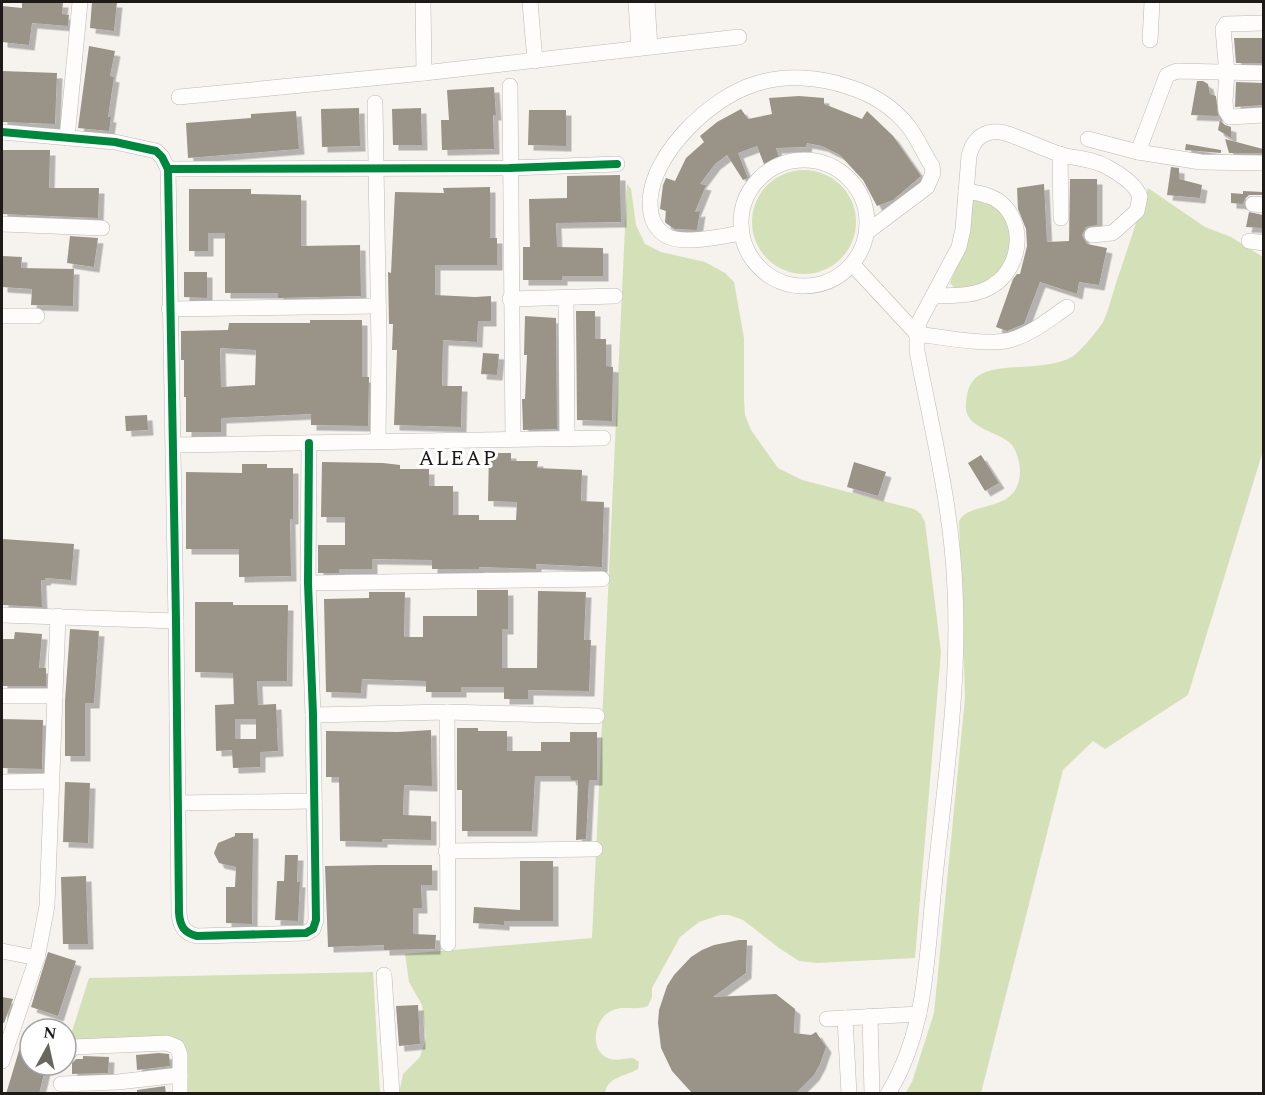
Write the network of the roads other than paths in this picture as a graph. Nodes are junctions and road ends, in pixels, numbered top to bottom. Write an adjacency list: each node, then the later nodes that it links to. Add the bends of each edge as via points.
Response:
1 (81, 2): 20 (street)
2 (423, 2): 12 (street)
3 (530, 2): 11 (street)
4 (636, 2): 10 (street)
5 (647, 2): 10 (street)
6 (1152, 2): 9 (street)
7 (1263, 23): 14 (street, via 1226,24 1223,29)
8 (739, 37): 10 (street)
9 (1150, 40)
10 (645, 47): 11 (street)
11 (535, 61): 12 (street)
12 (424, 73): 16 (street)
13 (1263, 73): 14 (street)
14 (1227, 74): 18 (street, via 1225,101 1230,117); 22 (street, via 1177,71 1167,75)
15 (510, 86): 27 (street)
16 (179, 97)
17 (375, 103): 26 (street)
18 (1263, 115)
19 (2, 132): 20 (street)
20 (67, 138): 28 (street, via 156,151)
21 (1088, 138): 22 (street)
22 (1138, 152): 24 (street, via 1201,162)
23 (1060, 154): 29 (street, via 1005,133 986,133 972,146); 30 (street); 35 (street, via 1108,167 1138,191 1137,211 1112,233)
24 (1263, 163)
25 (617, 164): 27 (street)
26 (376, 167): 27 (street); 28 (street); 41 (street)
27 (510, 168): 40 (street)
28 (168, 169): 43 (street)
29 (966, 190): 38 (street, via 959,247); 38 (street, via 990,196 1012,215 1016,227 1015,257 993,286 981,292)
30 (1061, 218)
31 (2, 224): 32 (street)
32 (102, 228)
33 (867, 232): 34 (street, via 868,217 854,184 838,170 815,160 797,160 778,165 761,176 745,201); 34 (street, via 927,187 932,166 909,128 880,101 832,81 795,78 756,83 718,102 680,137 657,171 650,213 655,226 666,236 681,240); 36 (street)
34 (741, 234): 36 (street, via 758,266 774,278 793,284 814,284)
35 (1092, 235)
36 (853, 265): 46 (street)
37 (615, 296): 39 (street)
38 (933, 296): 46 (street)
39 (566, 298): 40 (street); 48 (street)
40 (510, 299): 47 (street)
41 (378, 306): 43 (street); 50 (street)
42 (1067, 306): 46 (street, via 1032,330 1009,340)
43 (169, 309): 52 (street)
44 (2, 316): 45 (street)
45 (37, 316)
46 (916, 334): 73 (street, via 952,539 956,590 954,682)
47 (513, 438): 48 (street); 50 (street)
48 (567, 438): 49 (street)
49 (603, 438)
50 (378, 441): 51 (street)
51 (309, 443): 52 (street); 54 (street)
52 (174, 445): 57 (street)
53 (602, 579): 54 (street)
54 (308, 583): 61 (street)
55 (2, 615): 56 (street)
56 (58, 616): 57 (street); 59 (street)
57 (176, 621): 66 (street)
58 (2, 696): 59 (street)
59 (55, 696): 63 (street)
60 (447, 712): 61 (street); 62 (street); 68 (street)
61 (313, 715): 65 (street)
62 (597, 716)
63 (51, 781): 64 (street); 71 (street, via 47,906)
64 (2, 782)
65 (314, 801): 66 (street); 66 (street, via 313,930 197,936 183,929 180,922)
66 (179, 803)
67 (595, 849): 68 (street)
68 (446, 851): 69 (street)
69 (448, 944)
70 (2, 951): 71 (street)
71 (37, 958): 77 (street)
72 (384, 975): 83 (street)
73 (919, 1014): 74 (street); 86 (street, via 906,1061)
74 (870, 1016): 75 (street); 85 (street)
75 (845, 1018): 76 (street); 84 (street)
76 (827, 1019)
77 (5, 1035): 79 (street)
78 (78, 1047): 80 (street, via 167,1043 177,1047)
79 (2, 1061)
80 (180, 1075): 81 (street); 82 (street)
81 (61, 1089)
82 (180, 1094)
83 (392, 1094)
84 (849, 1094)
85 (872, 1094)
86 (888, 1094)

